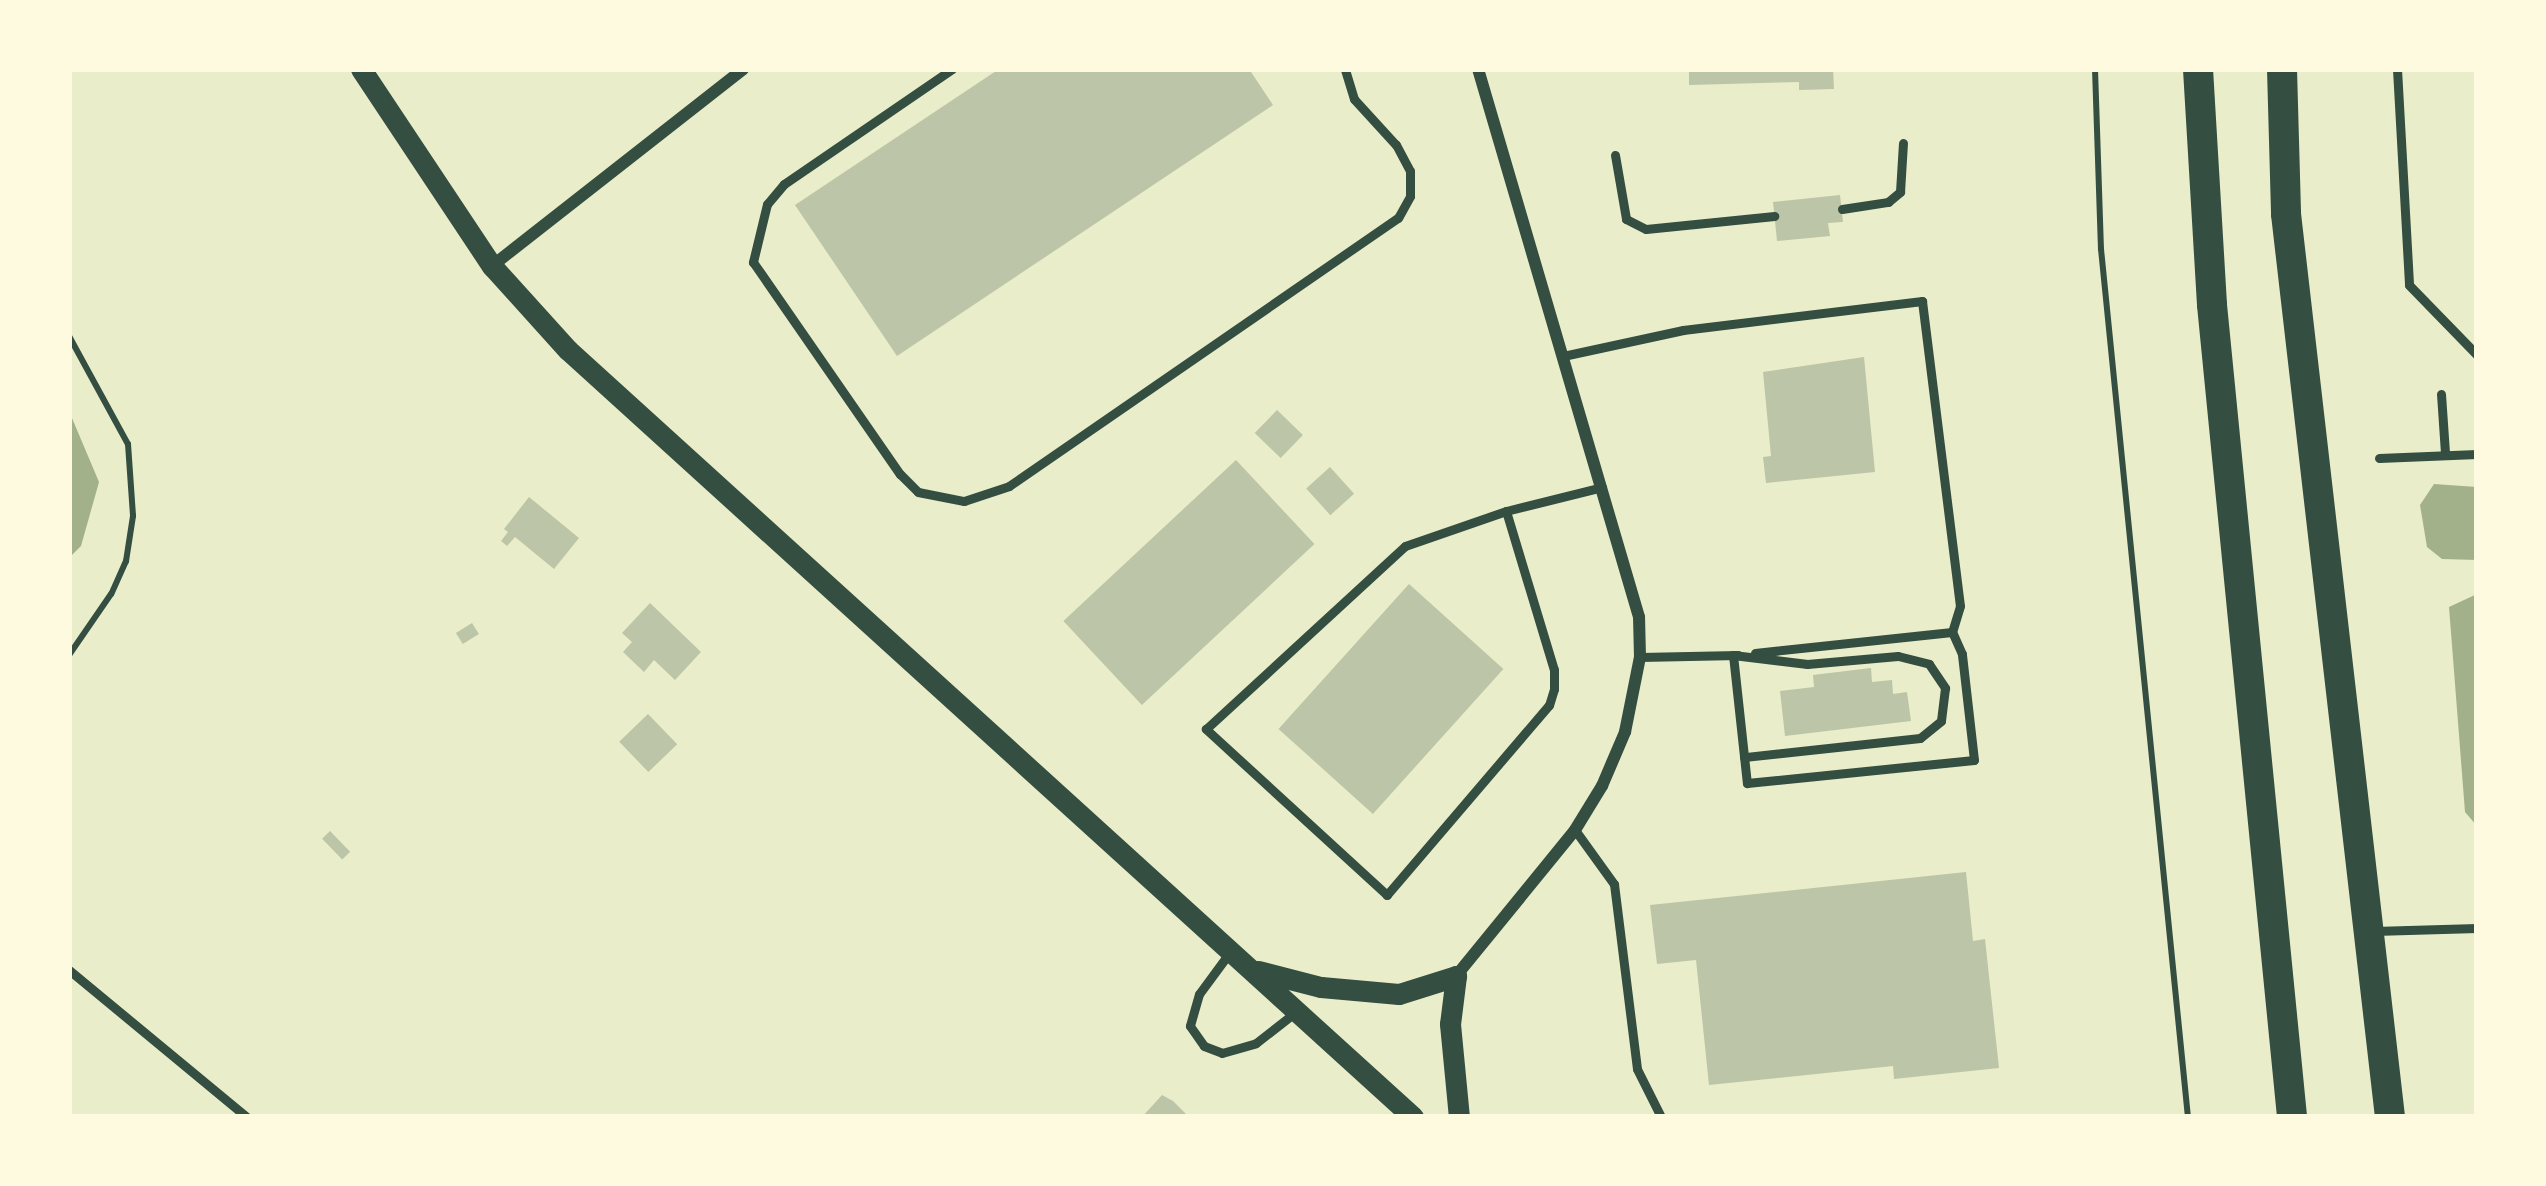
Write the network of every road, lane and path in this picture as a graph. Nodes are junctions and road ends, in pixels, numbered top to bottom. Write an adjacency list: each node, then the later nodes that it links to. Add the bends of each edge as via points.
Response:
1 (361, 69): 14 (street)
2 (743, 69): 14 (street)
3 (952, 69): 4 (lane, via 784,184 766,204 753,262 900,474 918,492 964,501 1009,485 1398,218 1409,172 1354,99)
4 (1345, 69)
5 (1478, 69): 17 (street)
6 (2095, 69): 41 (path, via 2101,249)
7 (2198, 69): 42 (main road, via 2212,304)
8 (2282, 69): 31 (main road, via 2286,214)
9 (2397, 69): 16 (lane, via 2409,285)
10 (1903, 143): 12 (lane, via 1900,192 1888,202)
11 (1615, 155): 13 (lane, via 1626,219 1646,229)
12 (1841, 209)
13 (1774, 216)
14 (492, 266): 32 (street, via 568,350)
15 (69, 335): 25 (path, via 128,444 134,516 111,594)
16 (2477, 355)
17 (1563, 356): 22 (street); 24 (lane, via 1683,331 1922,301 1960,606)
18 (2441, 394): 19 (lane)
19 (2445, 453): 20 (lane); 21 (lane)
20 (2477, 454)
21 (2379, 458)
22 (1601, 487): 23 (lane); 27 (street, via 1640,617)
23 (1505, 511): 23 (lane, via 1405,546 1206,729 1387,895 1549,705 1554,670)
24 (1952, 632): 26 (lane); 28 (lane, via 1962,654 1974,760 1747,783)
25 (69, 655)
26 (1733, 655): 27 (lane); 28 (lane); 28 (lane, via 1807,664 1898,656 1929,664 1945,688 1941,721 1920,738)
27 (1640, 657): 29 (street, via 1625,732)
28 (1744, 757)
29 (1575, 830): 35 (street); 40 (lane, via 1614,884 1637,1069)
30 (2477, 928): 31 (lane)
31 (2369, 932): 43 (main road)
32 (1231, 951): 33 (street); 36 (lane, via 1198,994 1190,1026 1204,1046 1222,1053 1256,1043)
33 (1252, 969): 35 (street, via 1321,987 1400,994); 36 (street)
34 (69, 970): 37 (lane)
35 (1456, 976): 39 (street, via 1450,1024)
36 (1297, 1011): 38 (street)
37 (247, 1117)
38 (1413, 1117)
39 (1460, 1117)
40 (1661, 1117)
41 (2188, 1117)
42 (2292, 1117)
43 (2390, 1117)

